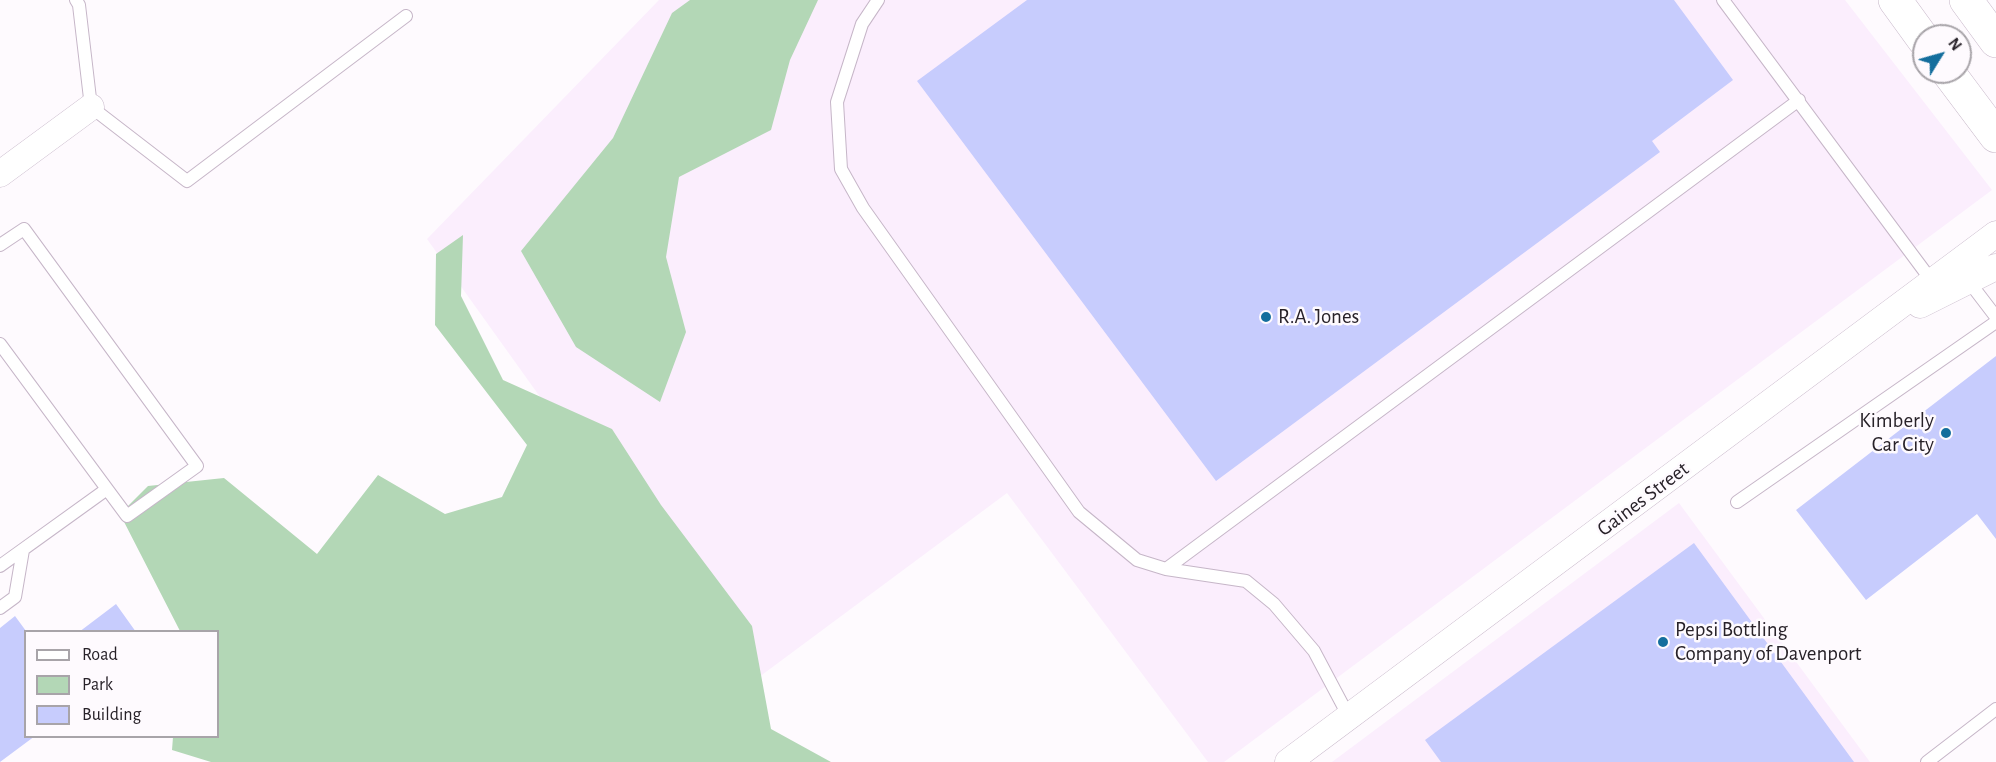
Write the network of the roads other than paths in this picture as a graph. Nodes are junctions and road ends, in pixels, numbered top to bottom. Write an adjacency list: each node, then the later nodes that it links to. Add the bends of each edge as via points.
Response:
1 (76, 0): 11 (lane)
2 (878, 0): 25 (lane, via 862,24 837,102 841,169 863,208 1078,512 1137,560)
3 (1723, 0): 10 (lane)
4 (1894, 0): 7 (main road)
5 (1966, 0): 8 (main road)
6 (406, 16): 11 (lane, via 187,181)
7 (1912, 24)
8 (1996, 40)
9 (1957, 84): 12 (main road)
10 (1799, 100): 18 (lane); 25 (lane)
11 (91, 107): 13 (street)
12 (1996, 136)
13 (0, 174)
14 (1996, 234): 17 (street, Gaines Street)
15 (0, 245): 21 (lane, via 24,229 197,466 127,516)
16 (1996, 267): 17 (street)
17 (1962, 273): 18 (street, Gaines Street); 19 (lane)
18 (1938, 289): 28 (street, Gaines Street, via 1869,330)
19 (1996, 319): 22 (lane)
20 (0, 344): 21 (lane)
21 (107, 489): 23 (lane)
22 (1737, 502)
23 (23, 550): 24 (lane); 26 (lane, via 15,597)
24 (0, 566)
25 (1166, 569): 28 (lane, via 1246,581 1274,604 1314,651)
26 (0, 608)
27 (1996, 709): 30 (lane)
28 (1349, 717): 29 (street, Gaines Street)
29 (1288, 762)
30 (1927, 762)

